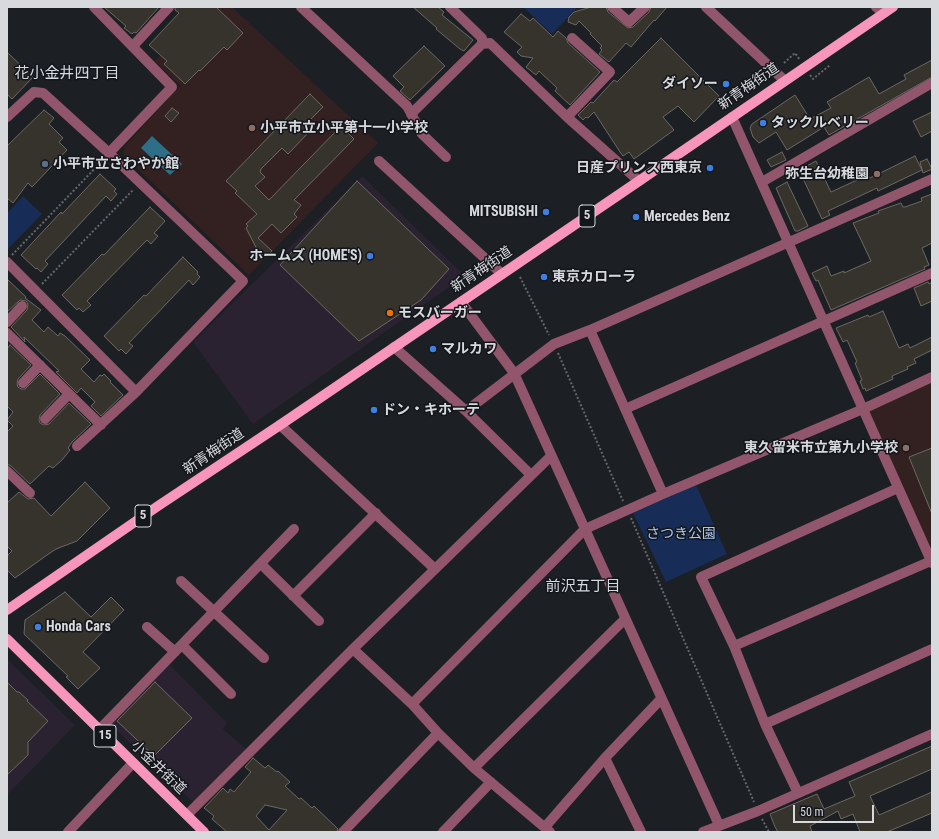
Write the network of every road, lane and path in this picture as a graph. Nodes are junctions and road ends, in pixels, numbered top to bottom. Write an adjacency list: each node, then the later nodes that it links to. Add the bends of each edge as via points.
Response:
1 (94, 7): 12 (street)
2 (169, 7): 12 (street)
3 (301, 7): 19 (street, via 407,106)
4 (450, 7): 11 (street, via 482,38)
5 (612, 7): 6 (street, via 629,22)
6 (645, 7)
7 (706, 7): 17 (street)
8 (893, 7): 9 (main road, 新青梅街道 / 5)
9 (880, 10): 17 (main road, 新青梅街道 / 5)
10 (572, 38): 22 (street, via 610,72)
11 (482, 44): 19 (street); 22 (street, via 490,43)
12 (133, 46): 23 (street, via 172,87)
13 (795, 53): 14 (path)
14 (784, 63)
15 (830, 66): 16 (path)
16 (813, 79)
17 (784, 80): 20 (main road, 新青梅街道 / 5)
18 (932, 83): 28 (street)
19 (412, 114): 24 (street, via 422,134)
20 (732, 116): 27 (main road, 新青梅街道 / 5); 28 (street)
21 (7, 117): 23 (street, via 34,92 43,93)
22 (567, 117): 27 (street)
23 (109, 153): 29 (street); 31 (path)
24 (446, 157)
25 (379, 161): 33 (street)
26 (932, 178): 30 (street)
27 (639, 181): 33 (main road, 新青梅街道 / 5)
28 (762, 182): 30 (street)
29 (140, 183): 35 (path); 48 (street, via 244,280)
30 (789, 242): 39 (street); 40 (street)
31 (7, 261): 35 (street)
32 (932, 273): 39 (street)
33 (502, 274): 36 (main road, 新青梅街道 / 5)
34 (520, 277): 42 (path)
35 (35, 291): 48 (street)
36 (461, 302): 43 (main road, 新青梅街道 / 5); 45 (street)
37 (22, 306): 38 (street)
38 (7, 322)
39 (824, 322): 50 (street); 51 (street)
40 (590, 330): 42 (street); 51 (street)
41 (8, 336): 44 (street)
42 (554, 344): 45 (street); 63 (path)
43 (394, 347): 52 (street); 54 (main road, 新青梅街道 / 5)
44 (40, 365): 47 (street); 49 (street)
45 (514, 373): 52 (street); 57 (street)
46 (932, 377): 50 (street)
47 (23, 383)
48 (136, 392): 55 (street)
49 (70, 394): 53 (street); 55 (street)
50 (863, 408): 60 (street); 62 (street)
51 (625, 409): 62 (street)
52 (466, 411): 59 (street)
53 (45, 419)
54 (280, 424): 64 (street); 72 (main road, 新青梅街道 / 5)
55 (101, 425): 56 (street)
56 (77, 446)
57 (551, 456): 59 (street); 65 (street)
58 (7, 471): 61 (street)
59 (531, 475): 69 (street)
60 (898, 488): 67 (street); 79 (street, via 701,577)
61 (30, 493)
62 (663, 494): 63 (street)
63 (627, 510): 65 (street); 96 (path)
64 (376, 513): 69 (street); 71 (street)
65 (585, 528): 74 (street); 86 (street)
66 (294, 529): 68 (street)
67 (932, 562): 79 (street)
68 (261, 564): 71 (street); 73 (street)
69 (435, 569): 80 (street)
70 (181, 581): 73 (street)
71 (293, 596): 75 (street)
72 (7, 610)
73 (214, 612): 78 (street); 83 (street)
74 (625, 619): 85 (street); 93 (street)
75 (319, 621)
76 (147, 627): 82 (street)
77 (7, 639): 88 (main road, 小金井街道 / 15)
78 (182, 645): 82 (street); 84 (street)
79 (734, 646): 87 (street)
80 (353, 649): 86 (street); 97 (street)
81 (932, 649): 87 (street)
82 (175, 652): 88 (street)
83 (264, 658)
84 (231, 694)
85 (661, 699): 91 (street); 98 (street)
86 (412, 704): 89 (street)
87 (765, 724): 95 (street)
88 (99, 730): 92 (main road, 小金井街道 / 15)
89 (438, 733): 93 (street); 102 (street)
90 (932, 734): 95 (street)
91 (605, 758): 99 (street); 104 (street)
92 (133, 763): 97 (main road, 小金井街道 / 15); 100 (street)
93 (474, 768): 94 (street)
94 (491, 782): 99 (street); 103 (street)
95 (798, 794): 96 (street)
96 (758, 811): 98 (street); 106 (path)
97 (187, 816): 101 (main road, 小金井街道 / 15)
98 (719, 825): 105 (street)
99 (548, 830)
100 (68, 832)
101 (204, 832)
102 (343, 832)
103 (443, 832)
104 (641, 832)
105 (703, 832)
106 (769, 832)

